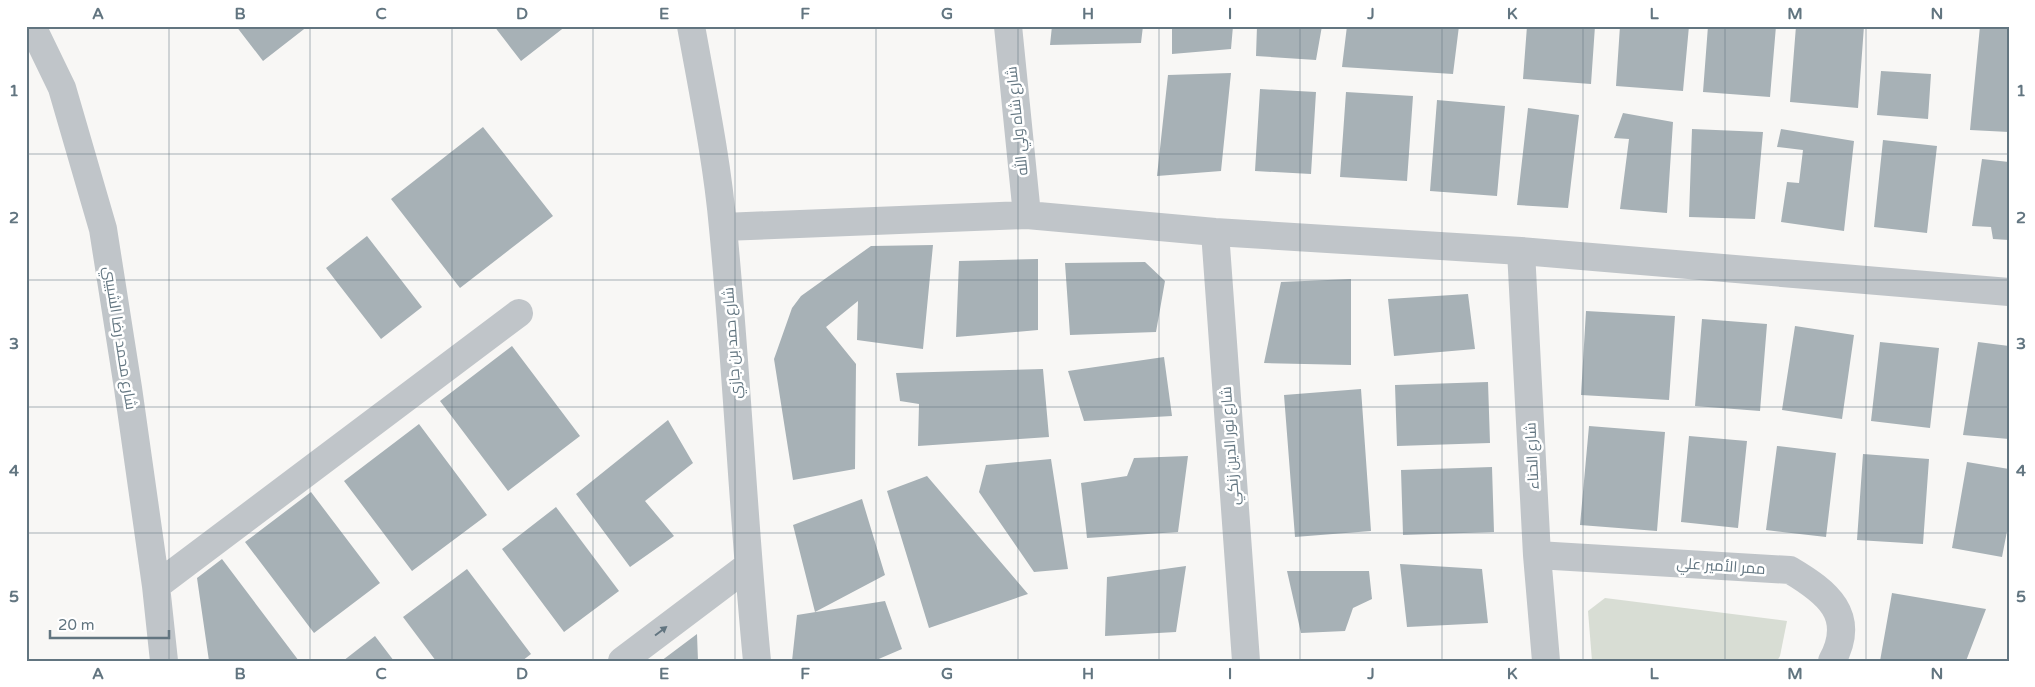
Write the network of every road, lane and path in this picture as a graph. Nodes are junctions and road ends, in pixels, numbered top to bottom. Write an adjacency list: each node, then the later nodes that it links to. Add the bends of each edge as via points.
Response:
1 (32, 26): 12 (street, شارع محمد رضا الشبيبي, via 62,88 102,229)
2 (691, 26): 5 (street, شارع حمد بن جازي, via 716,164)
3 (1008, 26): 4 (street, شارع شاه ولي الله)
4 (1027, 215): 5 (street); 6 (street)
5 (723, 227): 11 (street, شارع حمد بن جازي)
6 (1214, 232): 7 (street); 16 (street, شارع نور الدين زنكي)
7 (1521, 251): 8 (street); 10 (street, شارع الحناء)
8 (2009, 292)
9 (519, 313): 12 (street)
10 (1537, 555): 17 (street, شارع الحناء); 18 (street, ممر الأمير علي, via 1790,570 1813,584 1833,603 1842,624 1839,647)
11 (748, 566): 14 (street, one-way to 11); 15 (street, شارع حمد بن جازي)
12 (156, 586): 13 (street, شارع محمد رضا الشبيبي)
13 (164, 661)
14 (622, 661)
15 (757, 661)
16 (1246, 661)
17 (1546, 661)
18 (1832, 661)

